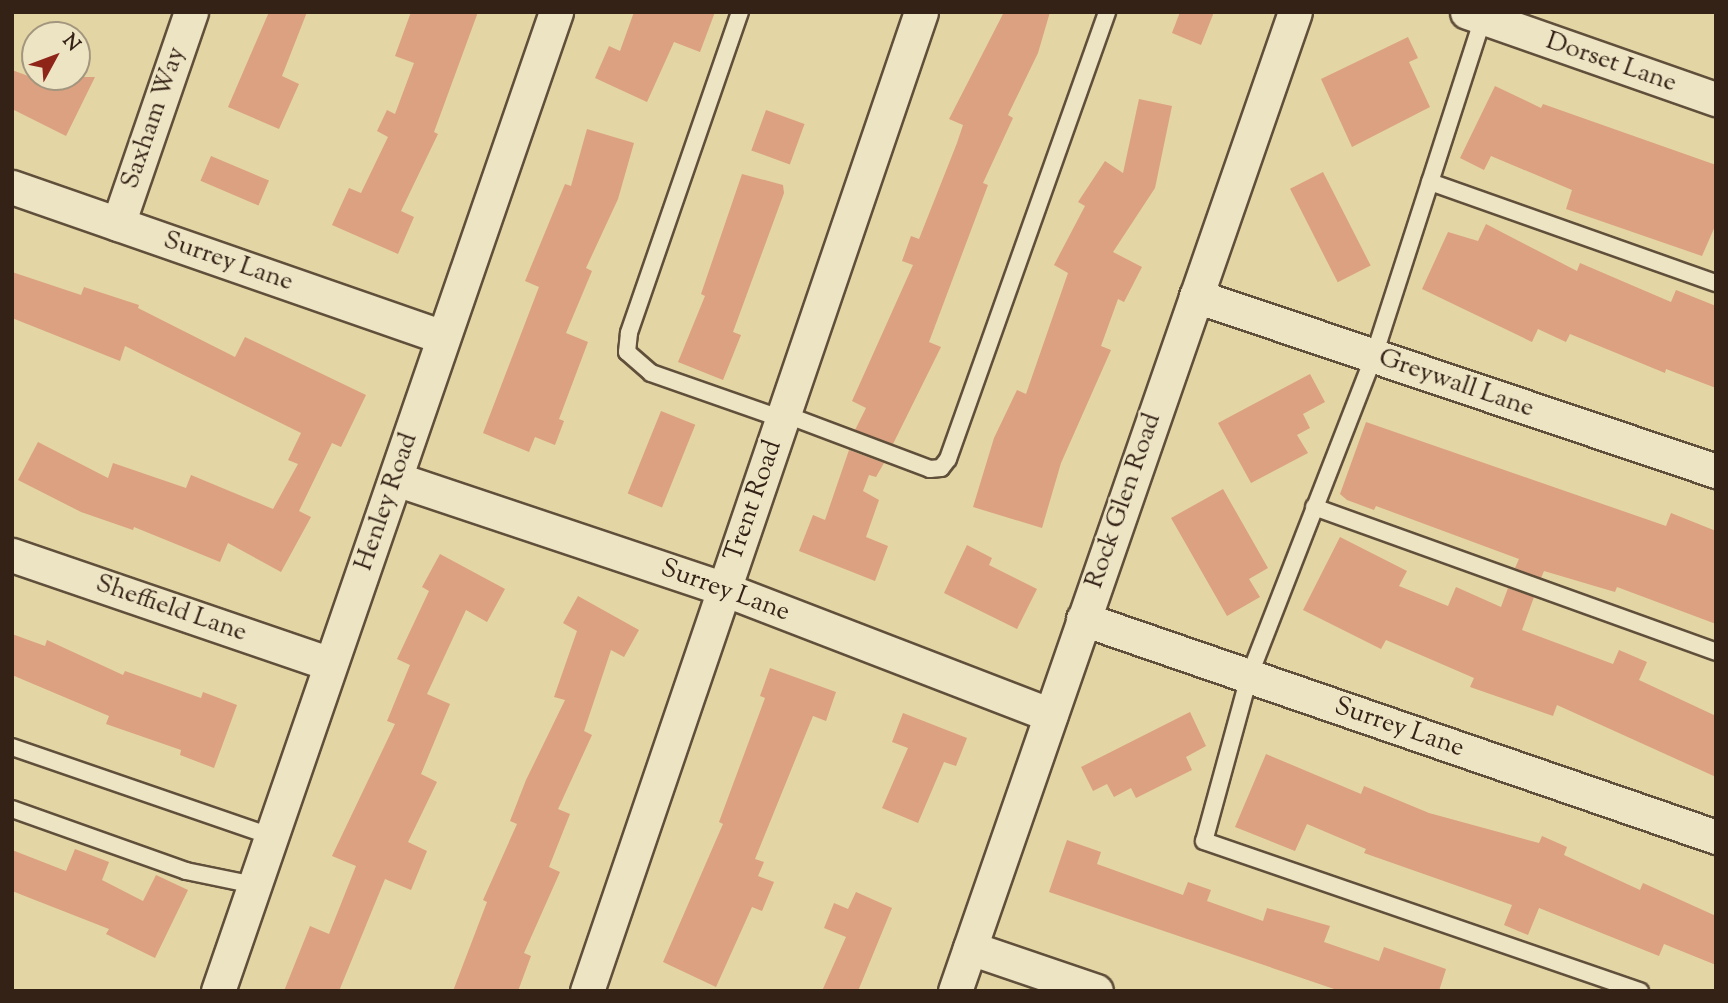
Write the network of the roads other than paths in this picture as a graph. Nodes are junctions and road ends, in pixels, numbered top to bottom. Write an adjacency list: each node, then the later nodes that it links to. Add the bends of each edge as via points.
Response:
1 (191, 12): 11 (street, Saxham Way)
2 (556, 12): 14 (street, Henley Road)
3 (740, 12): 16 (lane, via 626,352 651,373)
4 (921, 12): 16 (street, Trent Road)
5 (1107, 12): 16 (lane, via 941,468 930,469)
6 (1295, 12): 13 (street, Rock Glen Road)
7 (1478, 14): 8 (street, Dorset Lane); 9 (lane)
8 (1716, 99)
9 (1430, 182): 12 (lane); 15 (lane)
10 (12, 187): 11 (street, Surrey Lane)
11 (118, 224): 14 (street, Surrey Lane)
12 (1716, 283)
13 (1196, 296): 15 (street, Greywall Lane); 22 (street, Rock Glen Road)
14 (443, 337): 18 (street, Henley Road)
15 (1374, 356): 17 (street, Greywall Lane); 19 (lane)
16 (783, 416): 21 (street, Trent Road)
17 (1716, 471)
18 (396, 478): 21 (street, Surrey Lane); 24 (street, Henley Road)
19 (1314, 507): 23 (lane); 25 (lane)
20 (12, 555): 24 (street, Sheffield Lane)
21 (724, 589): 26 (street, Surrey Lane); 34 (street, Trent Road)
22 (1083, 619): 25 (street, Surrey Lane); 26 (street, Rock Glen Road)
23 (1716, 652)
24 (330, 664): 29 (street, Henley Road)
25 (1249, 677): 30 (street, Surrey Lane); 37 (lane, via 1204,841)
26 (1050, 715): 32 (street, Rock Glen Road)
27 (12, 747): 29 (lane)
28 (12, 809): 31 (lane, via 186,870)
29 (271, 836): 31 (street, Henley Road)
30 (1716, 837)
31 (254, 885): 33 (street, Henley Road)
32 (970, 948): 35 (street, Rock Glen Road); 36 (street)
33 (218, 991)
34 (587, 991)
35 (955, 991)
36 (1096, 991)
37 (1640, 991)

